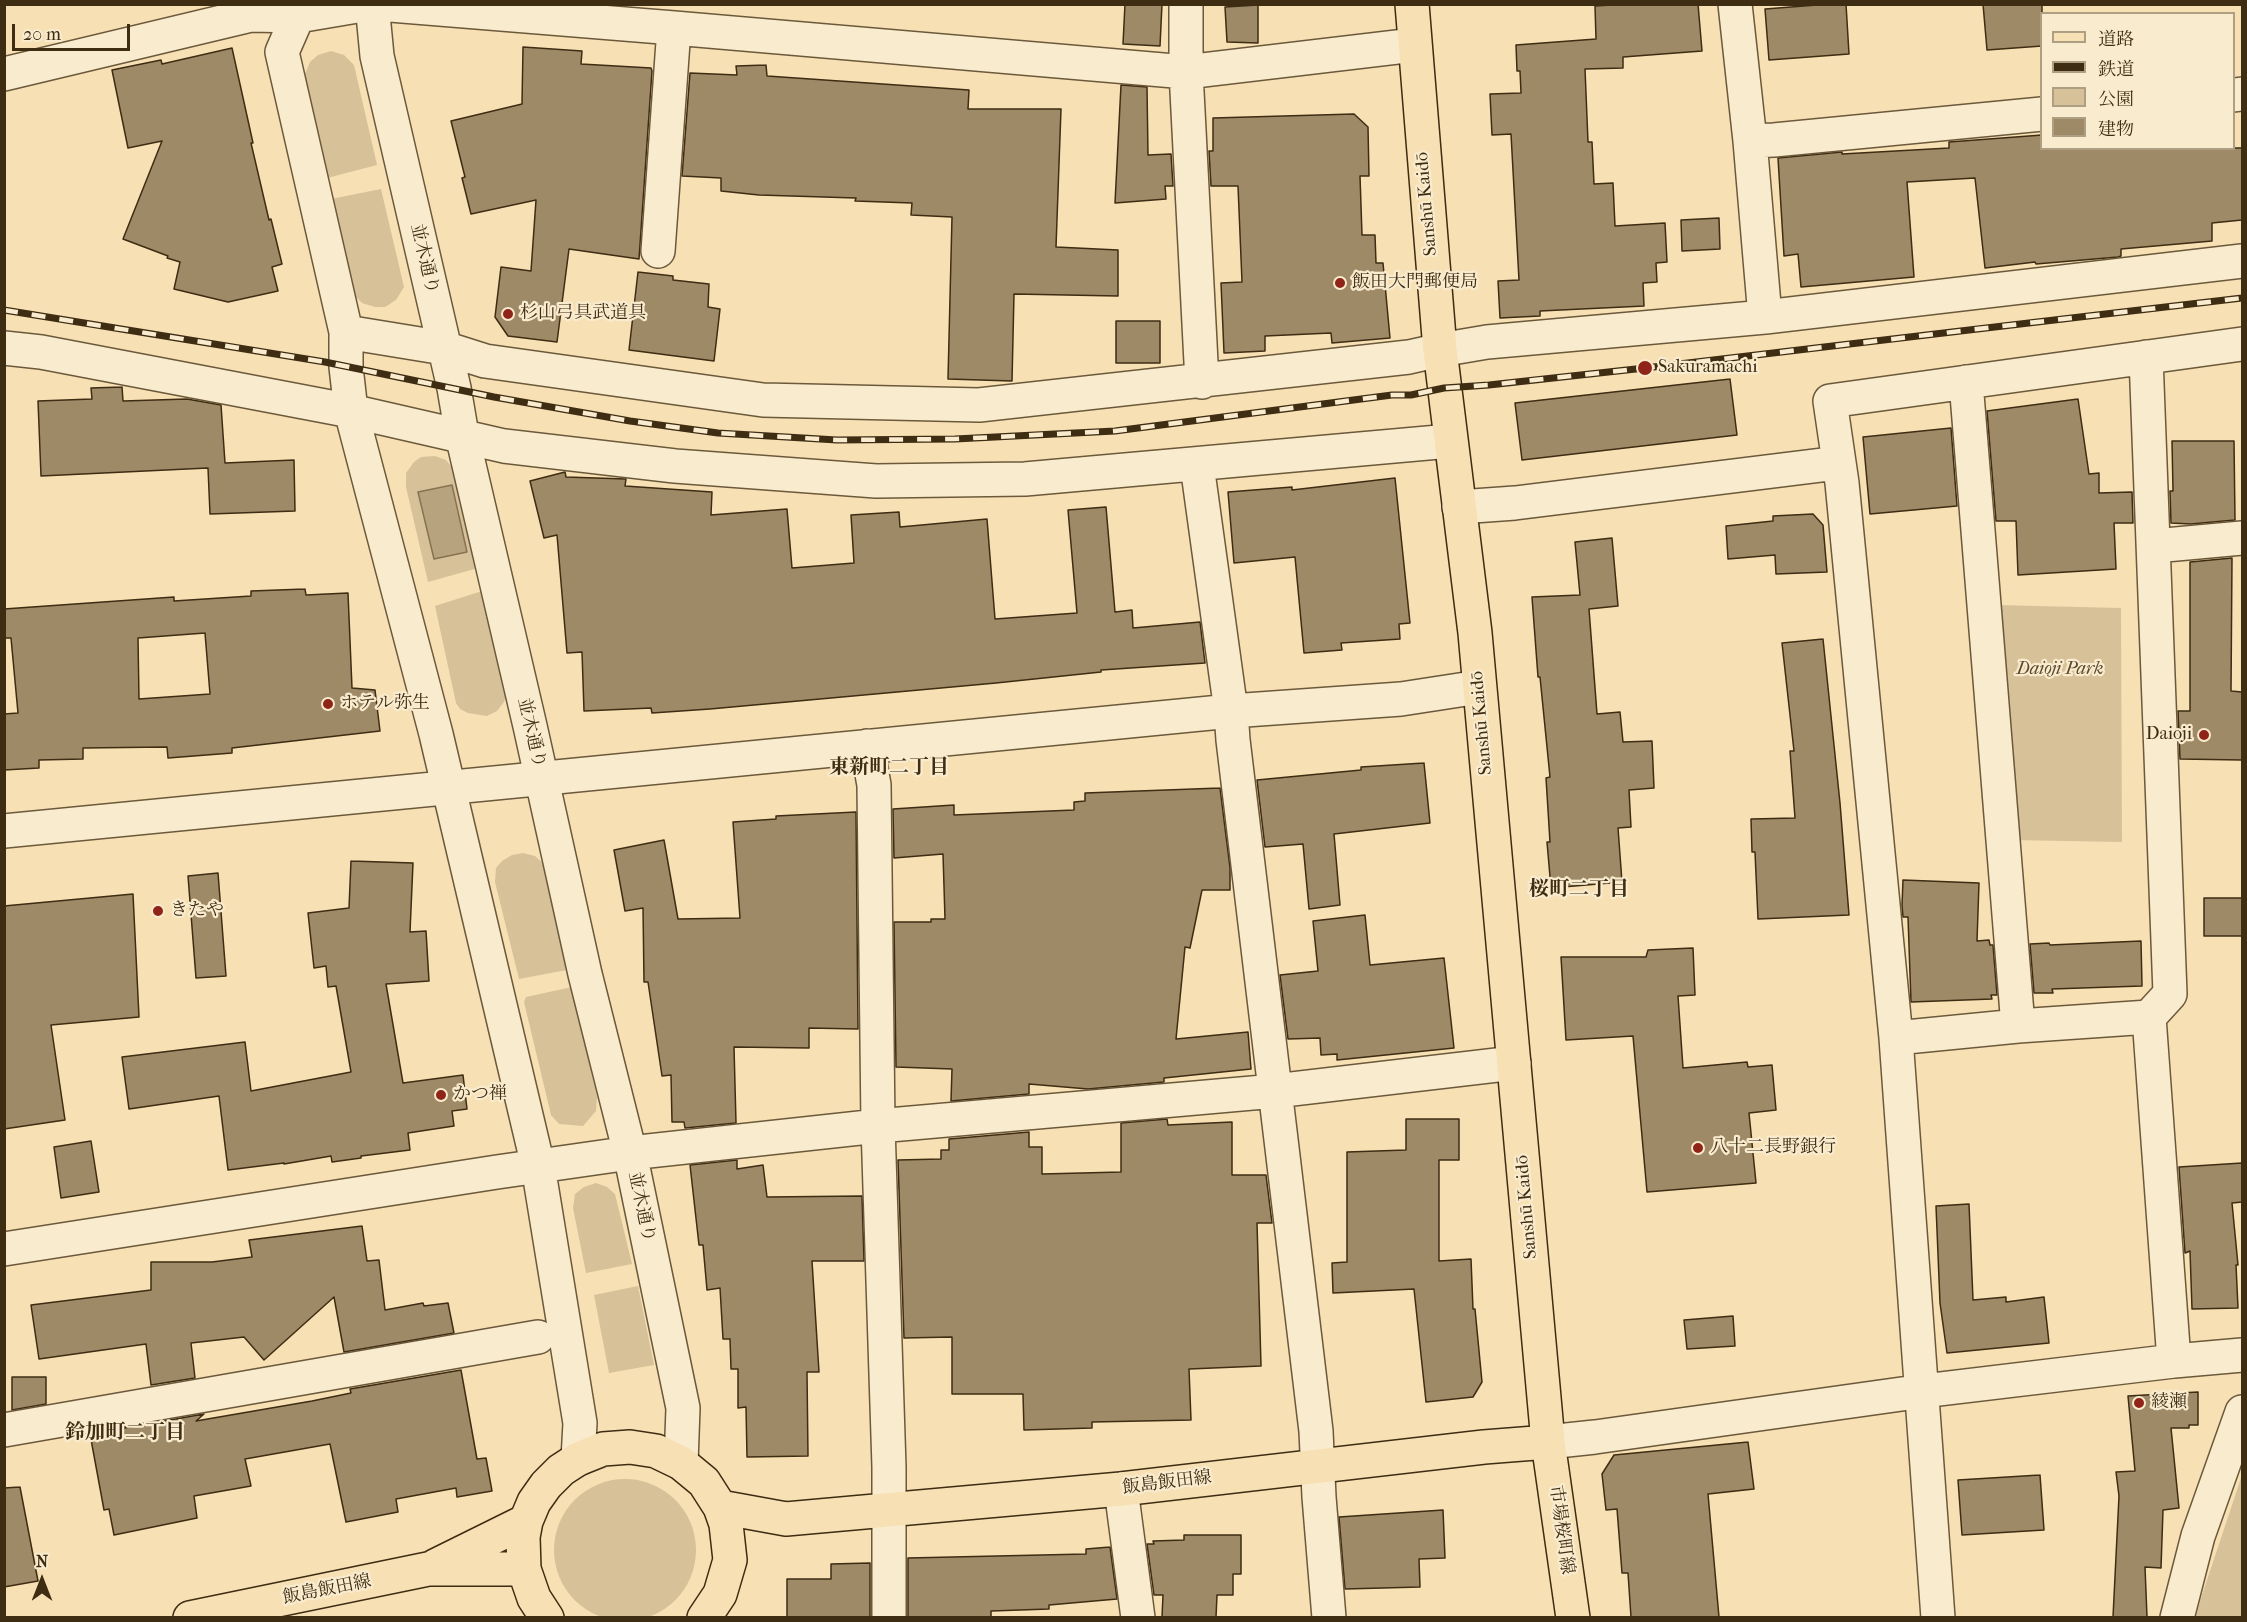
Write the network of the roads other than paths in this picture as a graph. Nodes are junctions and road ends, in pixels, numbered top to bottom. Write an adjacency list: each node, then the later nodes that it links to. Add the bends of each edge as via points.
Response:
1 (371, 4): 6 (street); 19 (street, 並木通り, via 377,56)
2 (378, 4): 7 (street)
3 (1186, 4): 9 (street)
4 (1412, 4): 8 (main road, Sanshū Kaidō)
5 (1735, 4): 12 (street)
6 (300, 10): 10 (street, via 251,15); 16 (street, via 282,52)
7 (696, 21): 9 (street); 13 (street)
8 (1414, 45): 9 (street); 20 (main road, Sanshū Kaidō)
9 (1186, 72): 22 (street)
10 (4, 74)
11 (2040, 114): 12 (street)
12 (1750, 141): 15 (street)
13 (658, 250)
14 (2242, 261): 15 (street)
15 (1765, 317): 20 (street, via 1487,342)
16 (346, 332): 19 (street); 24 (street)
17 (2242, 344): 21 (street)
18 (4, 348): 24 (street)
19 (444, 348): 22 (street, via 485,361 763,400 979,405); 25 (street, 並木通り)
20 (1440, 350): 22 (street); 26 (main road, Sanshū Kaidō)
21 (2146, 357): 23 (street); 31 (street)
22 (1202, 382)
23 (1966, 382): 27 (street, via 1830,401); 39 (street)
24 (351, 411): 25 (street); 36 (street)
25 (462, 435): 28 (street, via 504,446 675,466 876,481 1025,479); 35 (street, 並木通り)
26 (1450, 441): 28 (street); 29 (main road, Sanshū Kaidō)
27 (1838, 463): 29 (street); 40 (street)
28 (1197, 465): 33 (street)
29 (1459, 507): 32 (main road, Sanshū Kaidō)
30 (2242, 538): 31 (street)
31 (2154, 546): 38 (street, via 2169,994)
32 (1479, 687): 33 (street, via 1401,699); 41 (main road, Sanshū Kaidō)
33 (1231, 711): 34 (street); 42 (street)
34 (867, 746): 35 (street); 43 (street, via 874,785)
35 (541, 779): 36 (street); 44 (street, 並木通り)
36 (449, 787): 37 (street); 45 (street)
37 (4, 831)
38 (2149, 1017): 39 (street); 49 (street)
39 (2018, 1026): 40 (street)
40 (1896, 1038): 50 (street)
41 (1514, 1063): 42 (street); 53 (main road, Sanshū Kaidō)
42 (1275, 1091): 43 (street); 56 (street)
43 (878, 1126): 44 (street); 59 (street)
44 (630, 1153): 45 (street); 55 (street, 並木通り, via 683,1407)
45 (538, 1166): 46 (street); 54 (street, via 580,1423)
46 (4, 1249)
47 (538, 1337): 52 (street)
48 (2242, 1355): 49 (street)
49 (2174, 1361): 50 (street)
50 (1923, 1391): 53 (street); 71 (street)
51 (2242, 1412): 72 (street, via 2198,1536)
52 (4, 1430)
53 (1548, 1442): 56 (main road, 飯島飯田線); 70 (main road, 市場桜町線)
54 (578, 1459): 55 (main road, 飯島飯田線, via 603,1449 630,1447 656,1451); 61 (main road, 飯島飯田線, via 546,1485)
55 (681, 1463): 58 (main road, 飯島飯田線, via 704,1482)
56 (1317, 1466): 57 (main road, 飯島飯田線); 69 (street)
57 (1121, 1489): 59 (main road, 飯島飯田線); 68 (street)
58 (720, 1507): 60 (main road, 飯島飯田線); 62 (main road, 飯島飯田線)
59 (889, 1509): 60 (main road, 飯島飯田線); 67 (street)
60 (786, 1519): 62 (main road, 飯島飯田線)
61 (526, 1521): 63 (main road, 飯島飯田線); 64 (main road, 飯島飯田線, via 523,1545)
62 (729, 1543): 65 (main road, 飯島飯田線, via 728,1569)
63 (428, 1569): 64 (main road, 飯島飯田線); 66 (main road, 飯島飯田線)
64 (533, 1601)
65 (717, 1610)
66 (190, 1617)
67 (889, 1617)
68 (1138, 1617)
69 (1329, 1617)
70 (1573, 1617)
71 (1938, 1617)
72 (2177, 1617)

